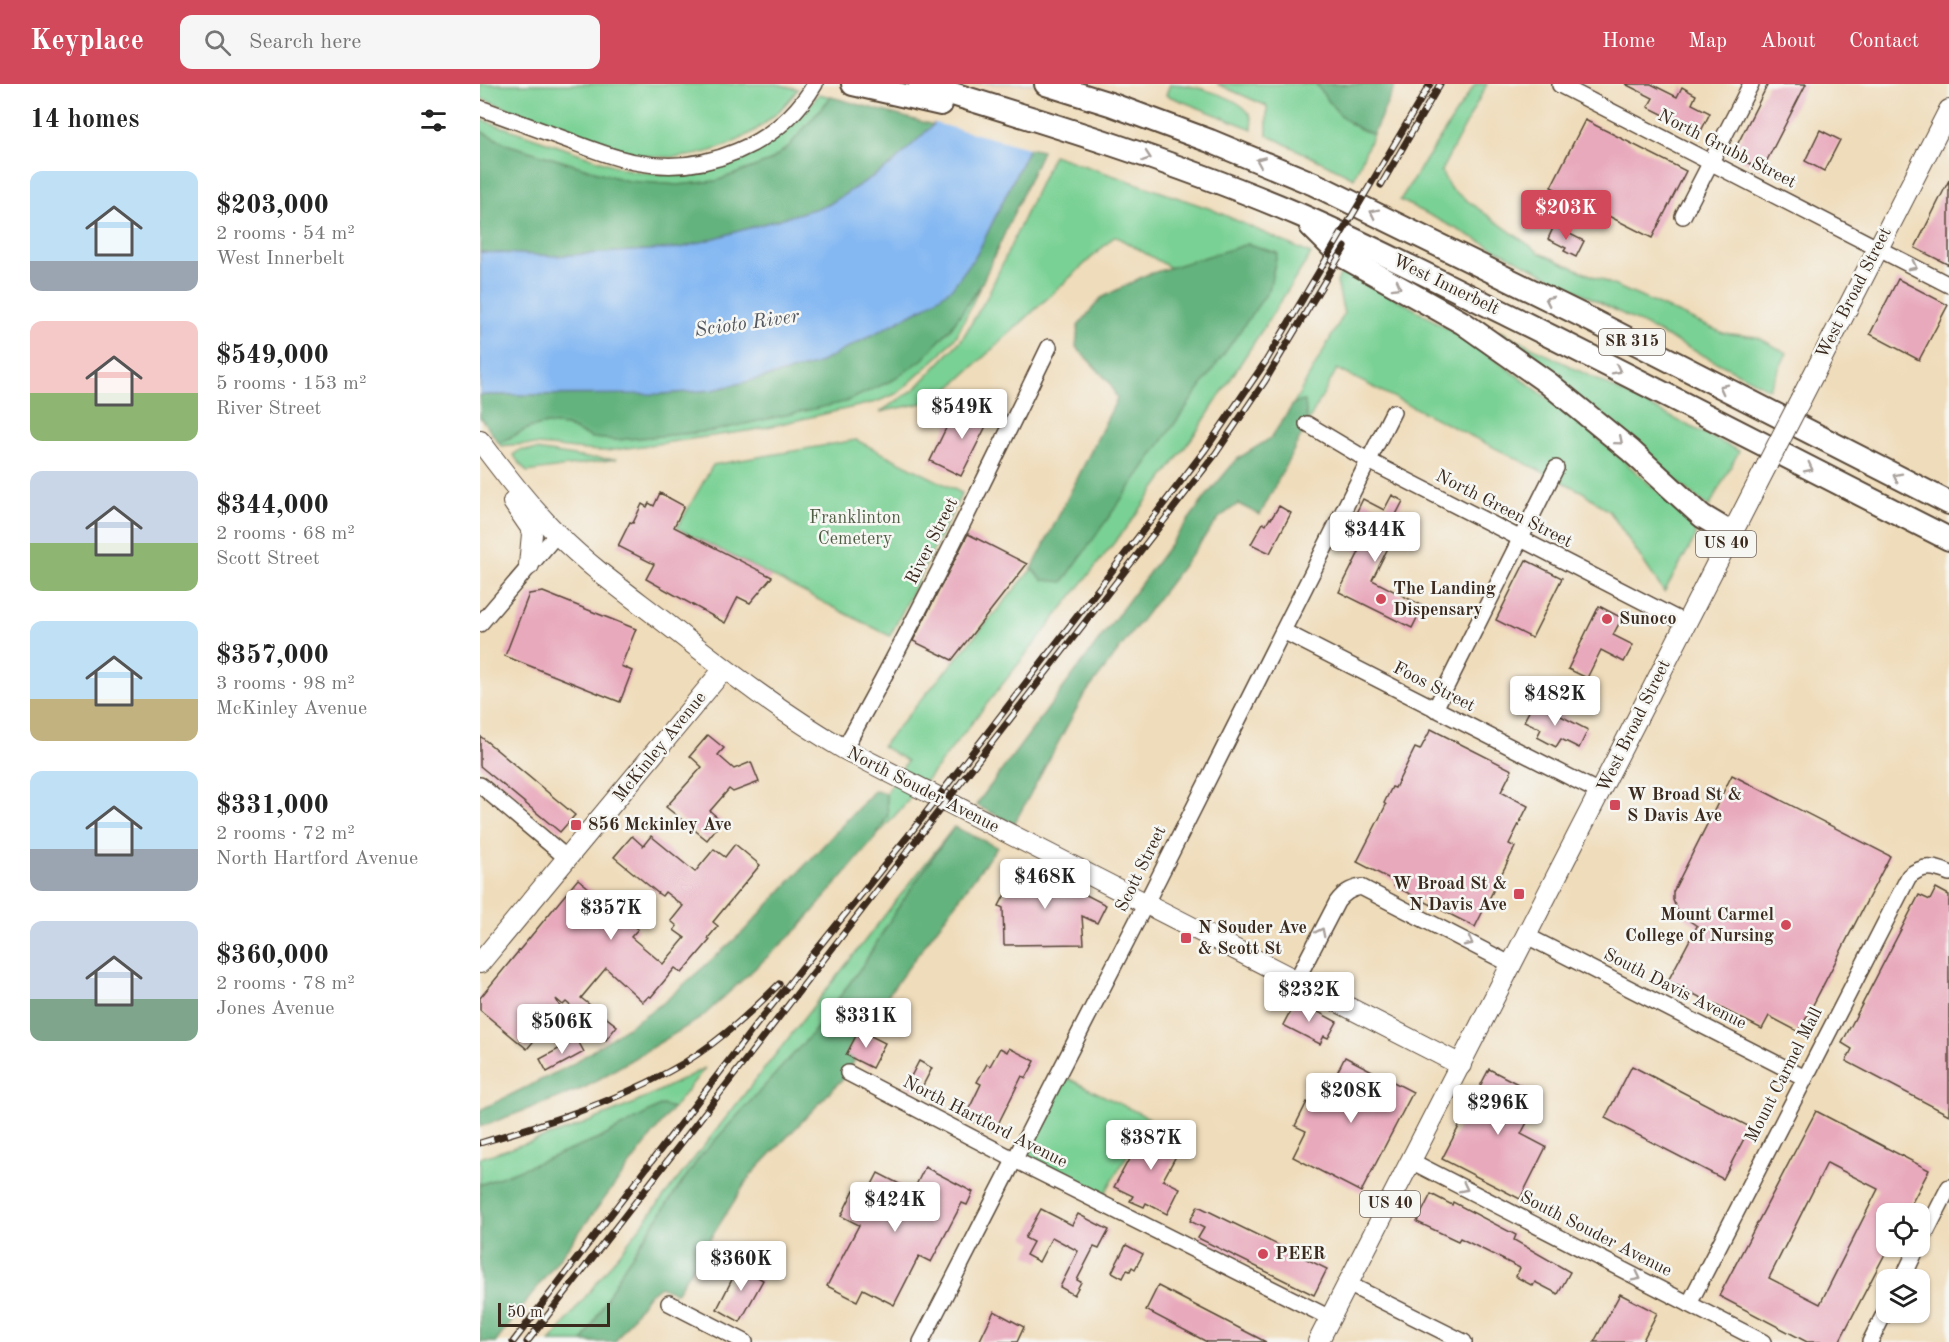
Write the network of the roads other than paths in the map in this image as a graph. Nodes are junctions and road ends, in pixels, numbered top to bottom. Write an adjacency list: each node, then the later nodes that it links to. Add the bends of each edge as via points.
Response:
1 (815, 84): 9 (street, via 784,123 756,144 698,164 635,162)
2 (853, 84): 11 (highway)
3 (920, 84): 11 (highway, West Innerbelt / SR 315)
4 (1046, 84): 8 (highway, West Innerbelt / SR 315)
5 (1064, 84): 8 (highway)
6 (1751, 84): 12 (street)
7 (1560, 85): 12 (street, North Grubb Street)
8 (1110, 104): 24 (highway, West Innerbelt / SR 315, one-way to 8, via 1314,184)
9 (480, 108)
10 (1949, 110): 15 (main road, West Broad Street / US 40)
11 (1092, 137): 13 (highway, West Innerbelt / SR 315, one-way to 13)
12 (1712, 164): 14 (street); 15 (street, North Grubb Street)
13 (1300, 215): 26 (highway, one-way to 26, via 1339,254 1463,323 1548,383 1702,516); 28 (highway, West Innerbelt / SR 315, one-way to 28, via 1402,262)
14 (1683, 216)
15 (1877, 248): 16 (street, North Grubb Street, one-way to 16); 26 (main road, West Broad Street / US 40, bridge)
16 (1949, 285)
17 (1049, 348): 35 (street, River Street, via 885,676)
18 (1393, 412): 21 (street, Scott Street)
19 (1307, 424): 21 (street, North Green Street)
20 (482, 443): 23 (main road, North Souder Avenue)
21 (1369, 461): 27 (street, North Green Street); 32 (street, Scott Street)
22 (1557, 468): 27 (street)
23 (510, 482): 25 (main road, North Souder Avenue); 29 (main road, via 514,505 532,534)
24 (1949, 503)
25 (557, 534): 29 (street); 33 (main road, North Souder Avenue)
26 (1732, 534): 30 (main road, West Broad Street / US 40)
27 (1520, 539): 30 (street, North Green Street); 34 (street)
28 (1949, 539)
29 (529, 565): 31 (street)
30 (1685, 623): 37 (main road, West Broad Street / US 40)
31 (480, 624)
32 (1283, 631): 34 (street, Foos Street); 40 (street, Scott Street)
33 (724, 669): 35 (main road, North Souder Avenue); 38 (main road, McKinley Avenue)
34 (1435, 709): 37 (street, Foos Street)
35 (844, 749): 40 (main road, North Souder Avenue)
36 (480, 785): 38 (street)
37 (1600, 793): 41 (main road, West Broad Street / US 40)
38 (568, 859): 42 (main road, McKinley Avenue)
39 (1949, 873): 47 (street, Mount Carmel Mall, via 1931,867 1919,868 1909,876)
40 (1145, 904): 44 (main road, North Souder Avenue); 48 (street, Scott Street)
41 (1527, 936): 43 (main road, West Broad Street / US 40); 47 (street, South Davis Avenue)
42 (480, 963)
43 (1512, 965): 44 (street, one-way to 43, via 1337,902 1352,888 1361,887); 45 (main road, West Broad Street / US 40)
44 (1296, 981): 45 (main road, North Souder Avenue)
45 (1461, 1065): 49 (main road, West Broad Street / US 40)
46 (848, 1073): 48 (street, North Hartford Avenue)
47 (1805, 1078): 54 (street, Mount Carmel Mall)
48 (1015, 1160): 55 (street, North Hartford Avenue); 58 (street, Scott Street)
49 (1412, 1161): 52 (main road, West Broad Street / US 40); 54 (street, South Souder Avenue, one-way to 54)
50 (1949, 1186): 51 (street)
51 (1930, 1223)
52 (1348, 1284): 55 (main road, West Broad Street / US 40); 60 (street)
53 (669, 1304): 57 (street)
54 (1689, 1304): 61 (street, South Souder Avenue)
55 (1330, 1318): 59 (main road, West Broad Street / US 40)
56 (1880, 1323): 62 (street)
57 (745, 1342)
58 (921, 1342)
59 (1318, 1342)
60 (1464, 1342)
61 (1763, 1342)
62 (1870, 1342)

